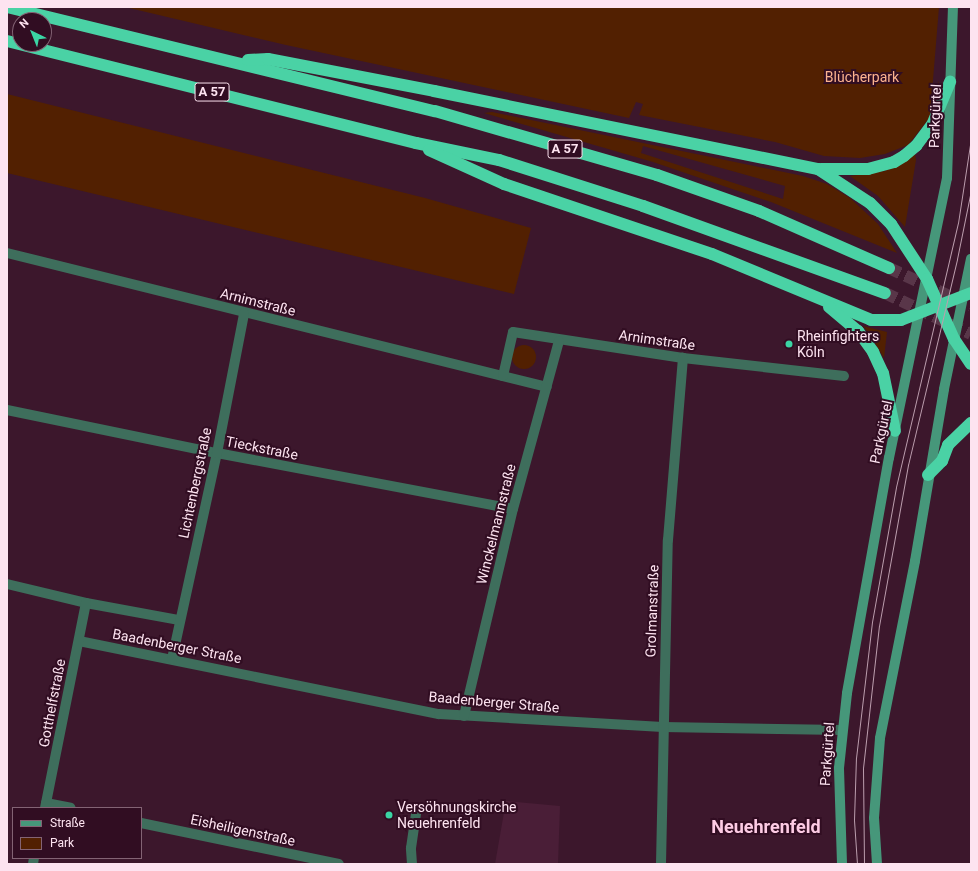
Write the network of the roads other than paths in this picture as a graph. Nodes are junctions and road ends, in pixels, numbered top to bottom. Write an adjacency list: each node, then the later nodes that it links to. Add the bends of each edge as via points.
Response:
1 (7, 7): 4 (highway, A 57)
2 (953, 7): 5 (main road, Parkgürtel)
3 (7, 41): 6 (highway, A 57)
4 (231, 60): 7 (highway, via 268,59); 10 (highway, A 57, via 435,111 657,175 759,211)
5 (950, 82): 7 (highway, via 932,125 916,146 904,156 868,169); 11 (main road, Parkgürtel, via 947,178)
6 (416, 143): 12 (highway, via 504,184 712,254); 13 (highway, A 57, via 499,160 643,206)
7 (818, 169): 11 (highway, via 864,199 891,224)
8 (7, 253): 16 (street, Arnimstraße)
9 (971, 259): 14 (main road)
10 (889, 268)
11 (927, 279): 15 (highway); 17 (main road, Parkgürtel)
12 (802, 291): 17 (highway, via 871,320 901,320); 27 (highway, via 836,311 866,342 883,373)
13 (885, 293)
14 (967, 295): 15 (highway); 18 (main road)
15 (938, 307): 17 (highway); 18 (highway)
16 (244, 314): 22 (street, Arnimstraße); 28 (street, Lichtenbergstraße)
17 (918, 315): 27 (main road, Parkgürtel)
18 (954, 339): 21 (highway); 29 (main road)
19 (559, 341): 20 (street, Arnimstraße); 22 (street, Arnimstraße, via 513,332); 24 (street, Winckelmannstraße)
20 (683, 358): 23 (street, Arnimstraße); 37 (street, Grolmanstraße, via 668,540)
21 (971, 364)
22 (504, 376): 24 (street, Arnimstraße)
23 (844, 376)
24 (547, 387): 30 (street, Winckelmannstraße)
25 (7, 410): 28 (street, Tieckstraße)
26 (971, 423): 29 (highway, via 948,445 942,461)
27 (895, 431): 38 (main road, Parkgürtel)
28 (217, 454): 30 (street, Tieckstraße); 33 (street, Lichtenbergstraße)
29 (928, 475): 47 (main road, via 915,561 880,738 874,818)
30 (513, 509): 36 (street, Winckelmannstraße)
31 (7, 584): 32 (street, Baadenberger Straße)
32 (86, 603): 33 (street, Baadenberger Straße); 34 (street, Gotthelfstraße)
33 (179, 620): 35 (street, Lichtenbergstraße)
34 (79, 640): 35 (street, Baadenberger Straße); 39 (street, Gotthelfstraße)
35 (172, 659): 36 (street, Baadenberger Straße, via 439,714)
36 (464, 716): 37 (street, Baadenberger Straße)
37 (663, 727): 38 (street, Baadenberger Straße); 45 (street, Grolmanstraße)
38 (842, 730): 46 (main road, Parkgürtel, via 839,812)
39 (46, 805): 40 (street)
40 (63, 807)
41 (417, 807): 44 (street, via 411,848)
42 (142, 823): 43 (street, Eisheiligenstraße)
43 (339, 864)
44 (412, 864)
45 (661, 864)
46 (842, 864)
47 (877, 864)

